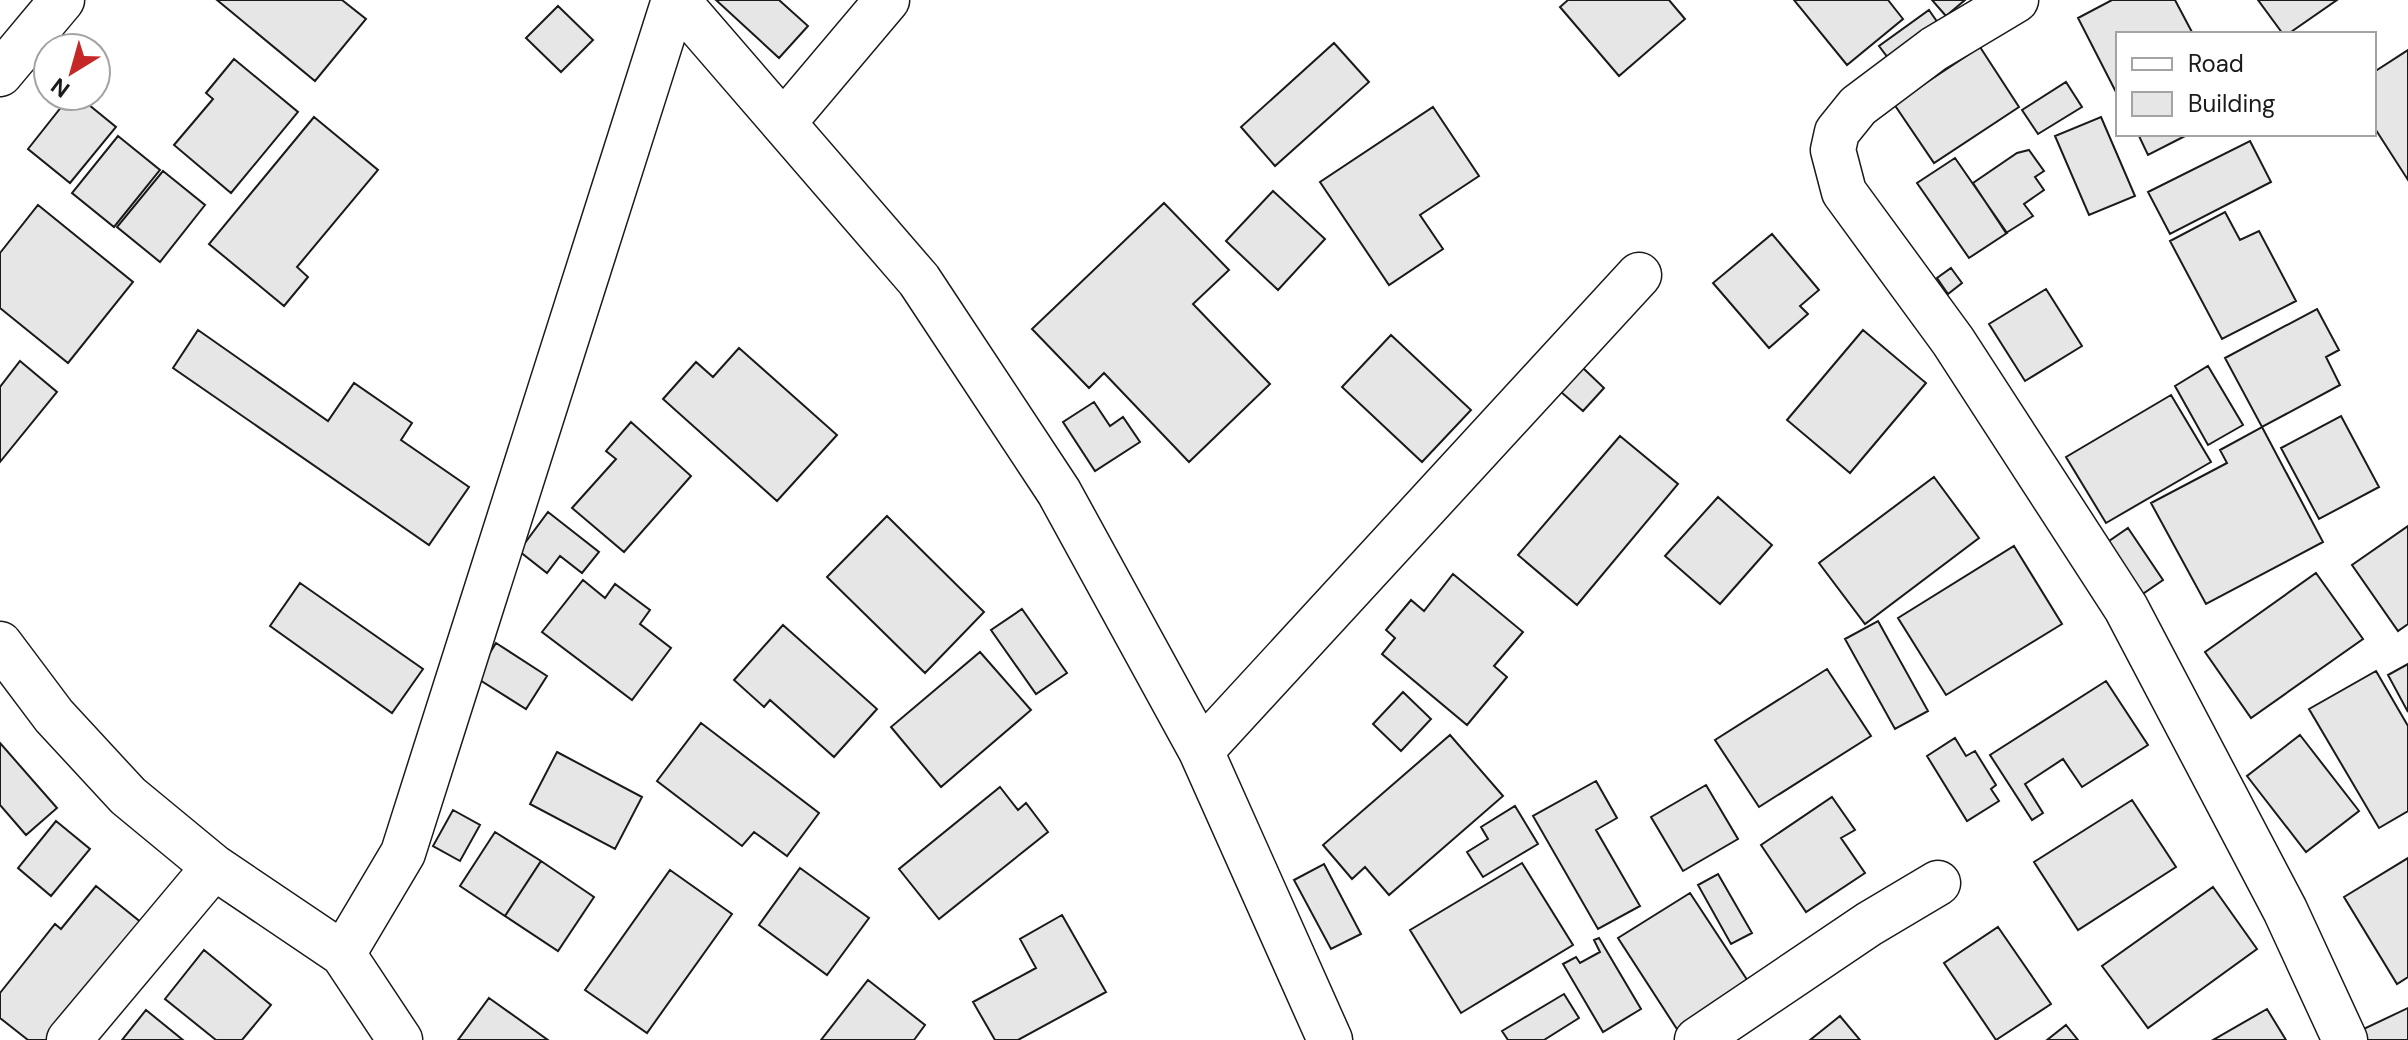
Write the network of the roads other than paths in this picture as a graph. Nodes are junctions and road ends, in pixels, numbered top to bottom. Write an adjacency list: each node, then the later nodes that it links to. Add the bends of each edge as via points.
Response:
1 (62, 0): 5 (street)
2 (676, 0): 6 (street); 12 (street, via 403,853)
3 (887, 0): 6 (street)
4 (2016, 0): 17 (street, via 1934,49 1858,106 1837,132 1833,150 1844,192 1953,341 2126,608 2285,910)
5 (0, 74)
6 (784, 122): 9 (street, via 928,293 1059,492)
7 (1639, 275): 9 (street)
8 (0, 644): 10 (street, via 54,716 128,796)
9 (1201, 751): 15 (street)
10 (214, 867): 12 (street); 13 (street)
11 (1938, 883): 16 (street)
12 (343, 954): 14 (street)
13 (69, 1040)
14 (400, 1040)
15 (1330, 1040)
16 (1697, 1040)
17 (2345, 1040)

